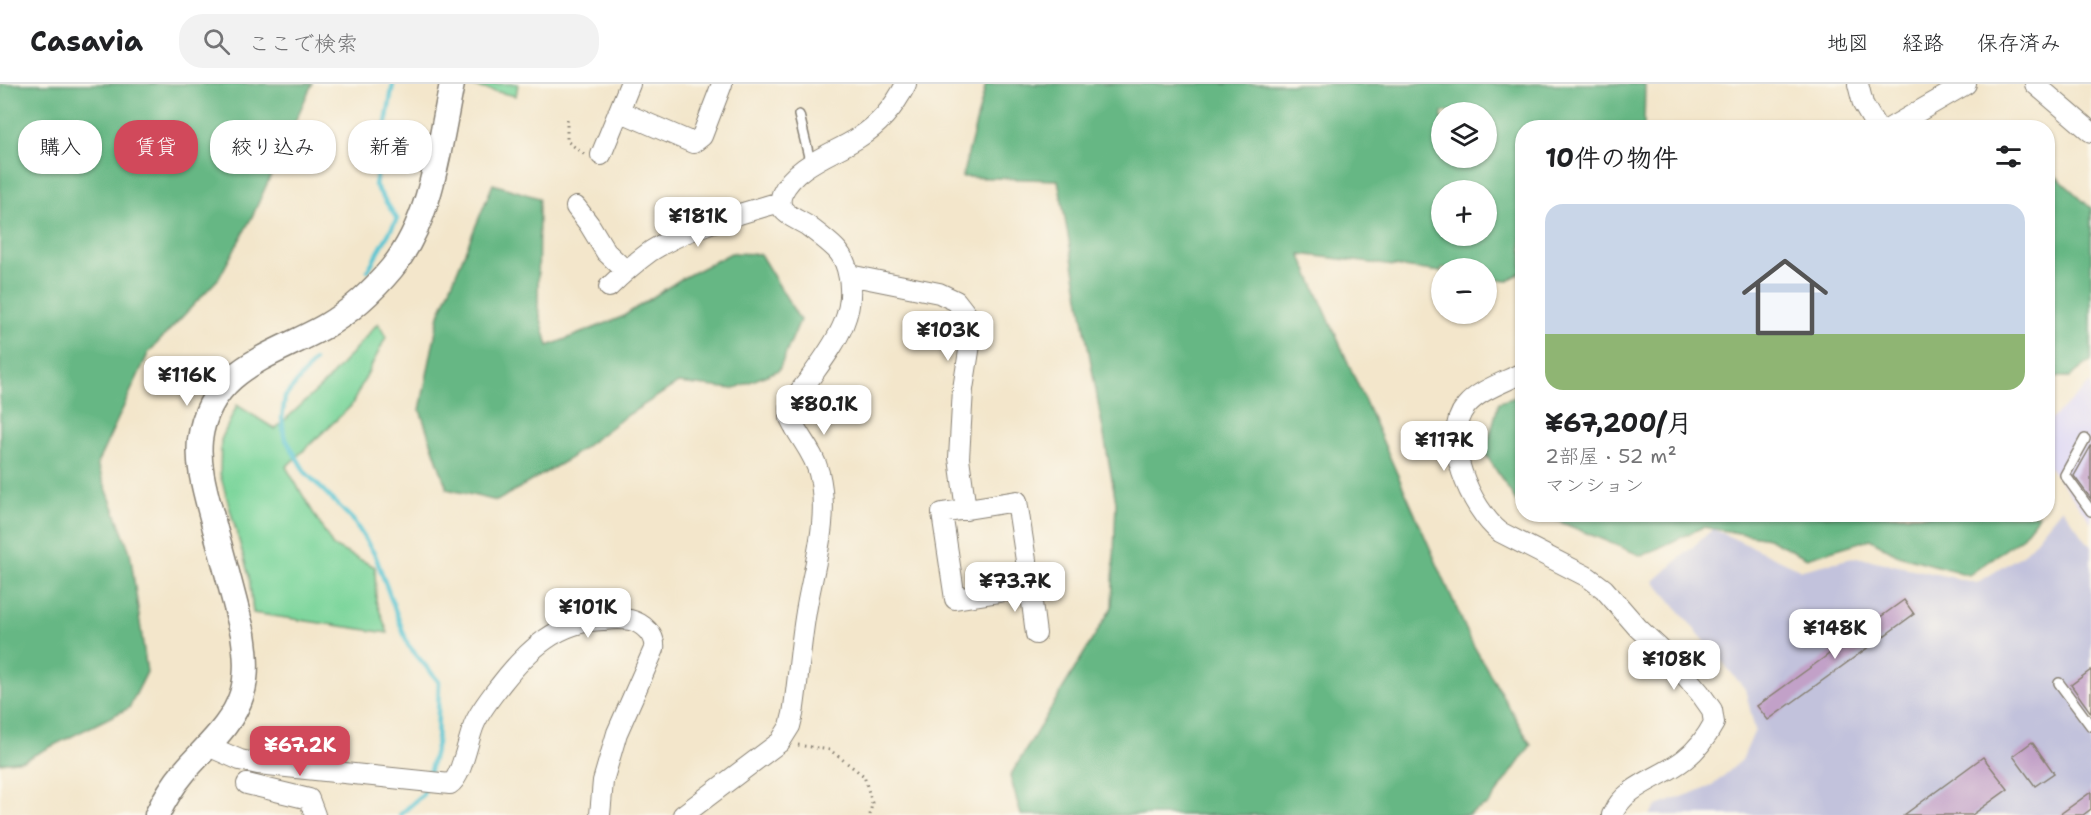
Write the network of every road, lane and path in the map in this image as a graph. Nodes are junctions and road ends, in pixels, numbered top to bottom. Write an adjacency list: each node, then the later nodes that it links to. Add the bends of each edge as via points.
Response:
1 (452, 84): 31 (street, via 425,202 408,244 394,266 336,320 246,367 218,394 206,416 200,441 201,471 243,634 246,669 235,711)
2 (630, 84): 9 (street)
3 (723, 84): 9 (street, via 702,136 693,143)
4 (906, 84): 16 (street, via 874,127)
5 (1858, 84): 12 (street)
6 (1966, 84): 8 (street)
7 (2035, 84): 14 (street)
8 (1935, 92): 13 (street)
9 (620, 111): 15 (street)
10 (799, 115): 16 (lane)
11 (567, 118): 15 (path, via 567,141 586,156)
12 (1872, 120)
13 (1900, 120)
14 (2091, 132)
15 (601, 154)
16 (811, 165): 17 (street, via 793,180)
17 (780, 202): 19 (street, via 683,234); 20 (street, via 789,214 838,250)
18 (576, 207): 19 (street, via 606,252)
19 (626, 271): 21 (street)
20 (849, 276): 24 (street, via 939,293 956,301 969,319 972,332 958,458); 30 (street, via 850,302 845,323 790,407 793,424 819,471 823,506 793,714)
21 (609, 287)
22 (1515, 377): 38 (street, via 1473,400 1459,419 1456,446 1478,508 1500,532 1604,589 1673,661 1712,710 1714,723 1703,743 1683,760 1640,784 1616,805)
23 (2085, 439): 25 (lane, via 2065,476)
24 (966, 510): 26 (street, via 1017,501); 26 (street, via 942,513 956,599)
25 (2091, 511)
26 (1030, 587): 27 (street)
27 (1036, 634)
28 (2060, 683): 29 (lane)
29 (2091, 726)
30 (780, 742): 36 (street); 37 (path, via 830,750 864,776 872,803)
31 (208, 746): 33 (street, via 173,786); 35 (street, via 258,764 454,782 483,710 534,648 565,627 580,622 630,620 650,633 655,644 617,733 603,781)
32 (246, 784): 34 (street, via 309,799)
33 (157, 815)
34 (315, 815)
35 (600, 815)
36 (683, 815)
37 (870, 815)
38 (1612, 815)

